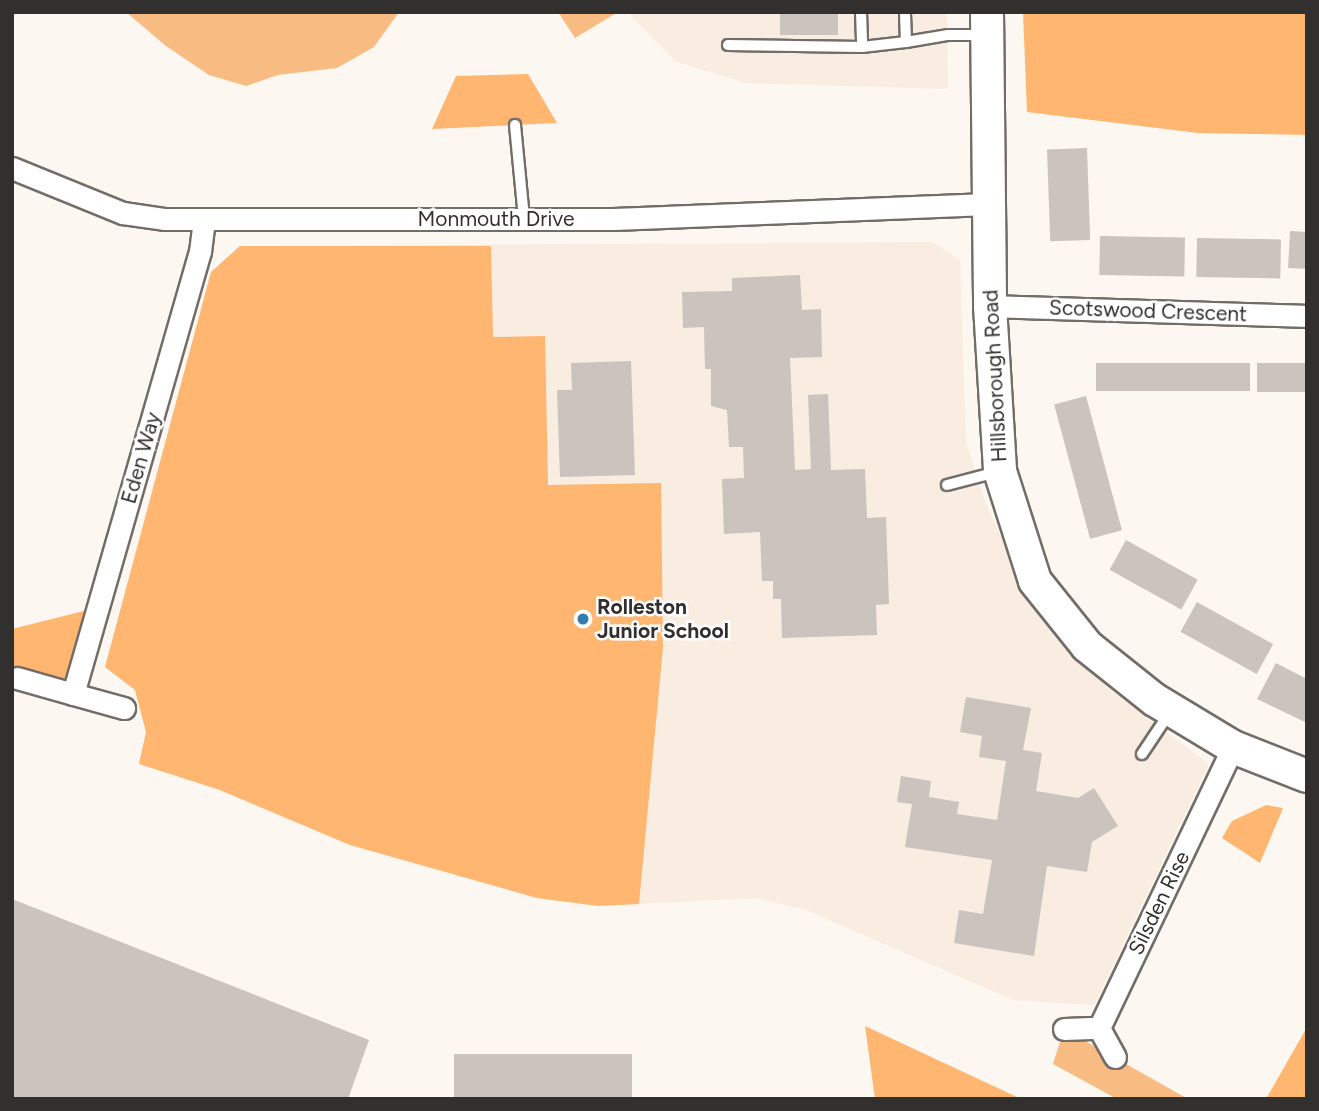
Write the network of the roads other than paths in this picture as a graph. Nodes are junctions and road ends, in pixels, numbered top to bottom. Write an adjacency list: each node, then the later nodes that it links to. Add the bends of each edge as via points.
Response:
1 (861, 12): 6 (lane)
2 (905, 12): 4 (lane)
3 (987, 24): 4 (lane, Hillsborough Road); 9 (street, Hillsborough Road)
4 (906, 42): 6 (lane, Hillsborough Road)
5 (728, 45): 6 (lane, Hillsborough Road)
6 (862, 47)
7 (515, 125): 10 (lane)
8 (12, 168): 11 (street, Monmouth Drive, via 123,213)
9 (988, 204): 10 (street, Monmouth Drive); 12 (street, Hillsborough Road)
10 (524, 219): 11 (street, Monmouth Drive)
11 (204, 220): 17 (street, Eden Way, via 201,251)
12 (990, 306): 13 (street, Scotswood Crescent); 14 (street, Hillsborough Road)
13 (1307, 316)
14 (1000, 471): 15 (lane); 19 (street, Hillsborough Road, via 1035,581 1087,646)
15 (947, 485)
16 (17, 678): 17 (street)
17 (73, 694): 18 (street)
18 (124, 708)
19 (1171, 710): 20 (street, Hillsborough Road); 21 (lane)
20 (1233, 747): 22 (street, Hillsborough Road); 23 (street, Silsden Rise)
21 (1142, 754)
22 (1307, 776)
23 (1099, 1028): 24 (street); 25 (street)
24 (1064, 1029)
25 (1115, 1057)

